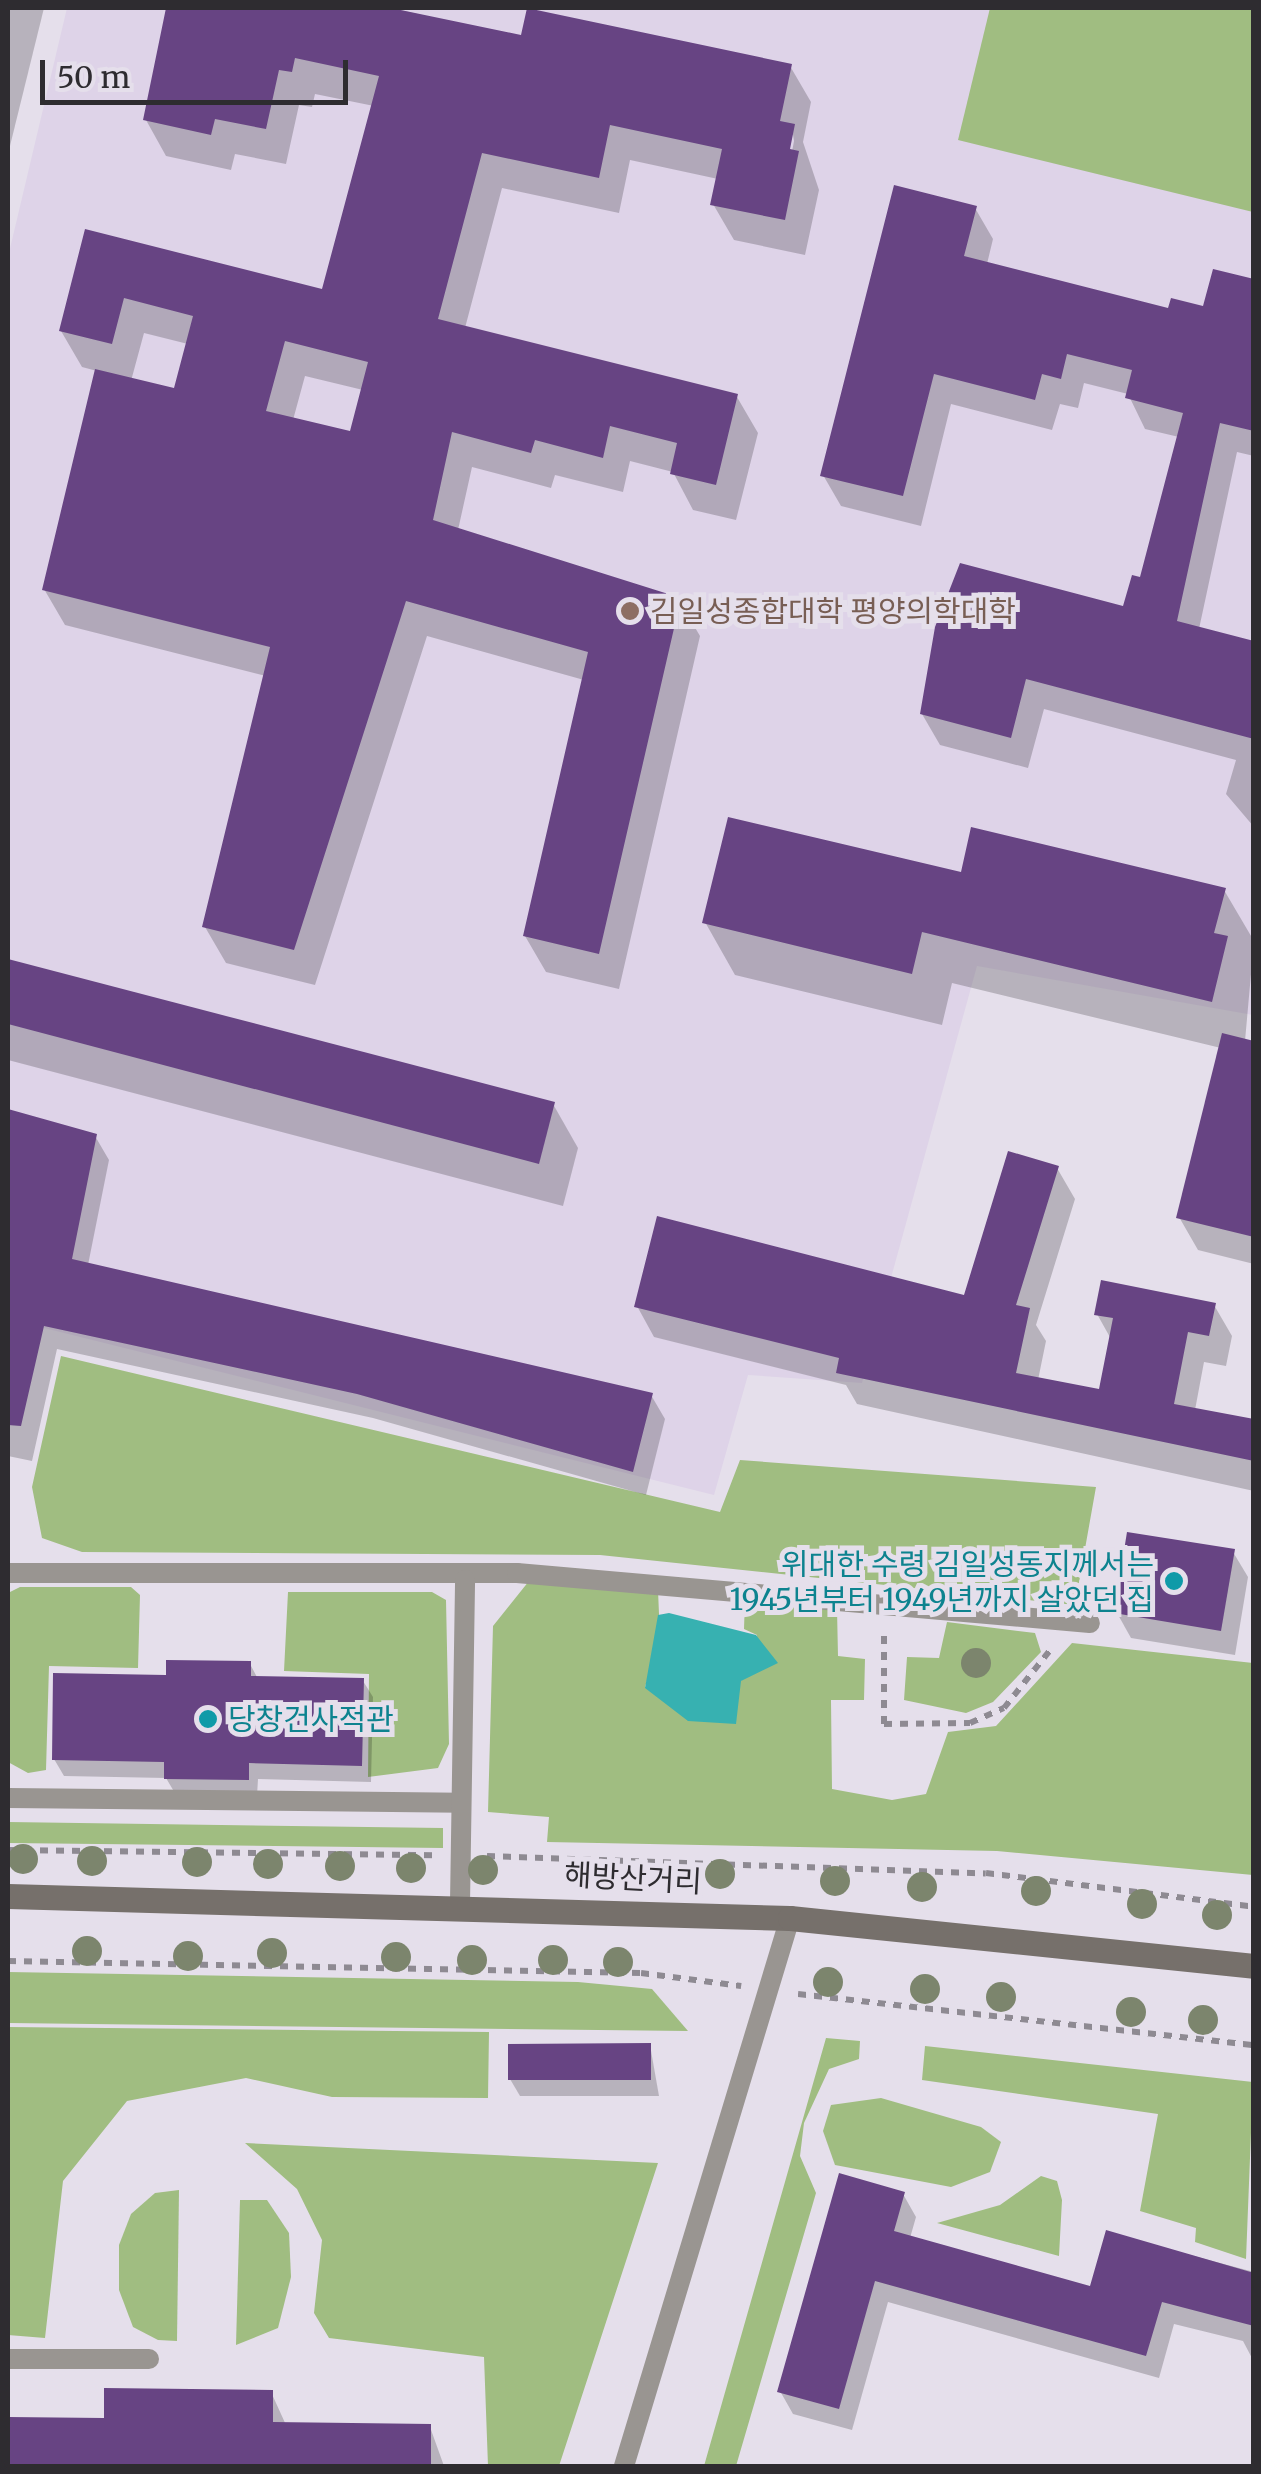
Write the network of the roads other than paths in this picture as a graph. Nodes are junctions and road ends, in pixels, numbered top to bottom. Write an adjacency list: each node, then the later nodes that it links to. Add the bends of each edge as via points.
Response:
1 (8, 1572): 2 (lane)
2 (465, 1580): 3 (lane, via 517,1573); 5 (lane)
3 (1090, 1624)
4 (8, 1798): 5 (lane)
5 (462, 1803): 7 (lane)
6 (8, 1896): 7 (main road, 해방산거리)
7 (460, 1903): 8 (main road, 해방산거리)
8 (790, 1918): 9 (main road, 해방산거리); 12 (lane)
9 (1254, 1966)
10 (149, 2358): 11 (lane)
11 (8, 2359)
12 (624, 2466)

